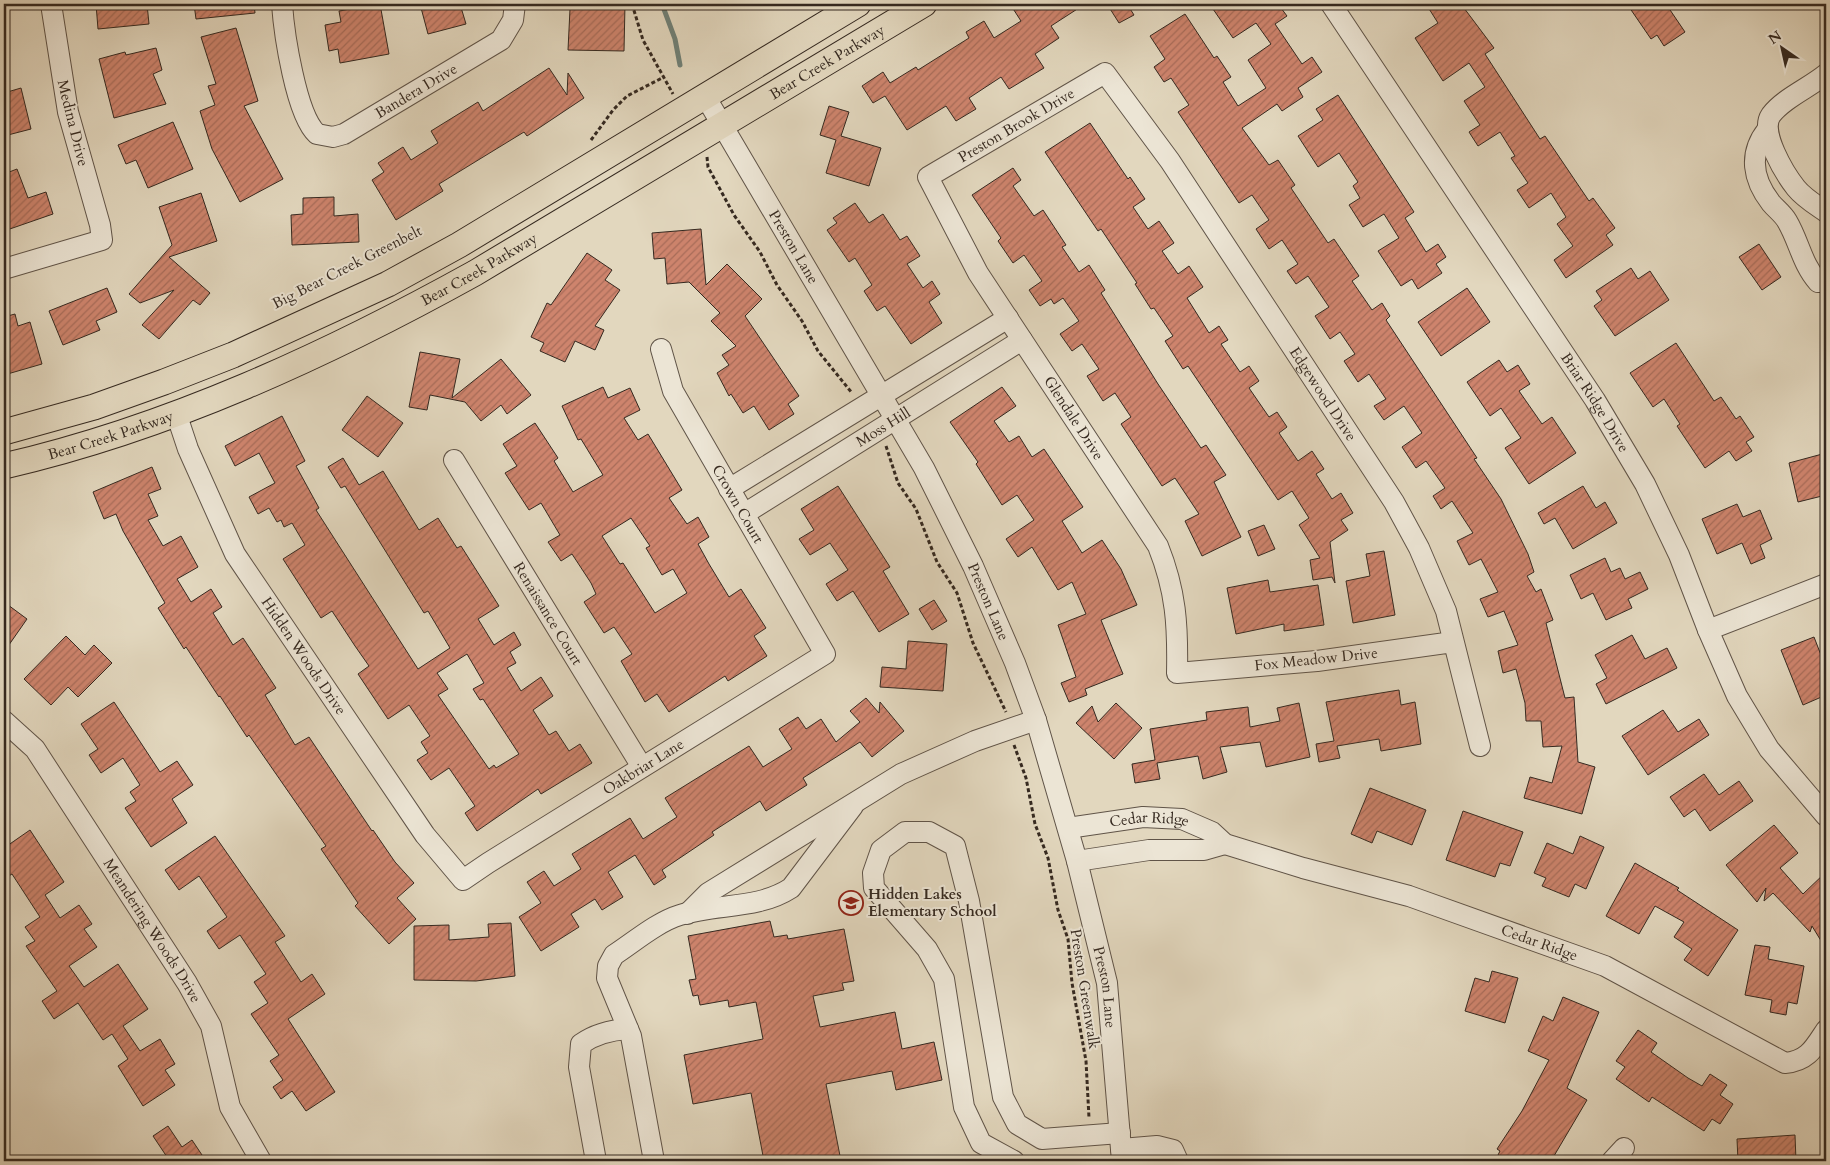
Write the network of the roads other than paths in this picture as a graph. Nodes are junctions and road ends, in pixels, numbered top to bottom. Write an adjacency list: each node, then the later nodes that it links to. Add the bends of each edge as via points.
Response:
1 (51, 4): 14 (street, Medina Drive, via 68,112 102,240)
2 (282, 4): 3 (street, Bandera Drive, via 288,49 303,110 317,134 333,137 344,134 501,40 513,20)
3 (515, 4)
4 (858, 4): 9 (main road, Bear Creek Parkway)
5 (924, 4): 10 (main road, Bear Creek Parkway)
6 (1331, 4): 32 (street, Briar Ridge Drive, via 1596,400 1645,484 1679,555)
7 (1105, 73): 12 (street, Preston Brook Drive); 33 (street, Edgewood Drive, via 1170,161 1394,502 1433,579)
8 (1826, 74): 11 (street, via 1777,109 1769,118)
9 (705, 96): 10 (street, Preston Lane); 24 (main road, Bear Creek Parkway, via 459,245 388,284 233,355 164,382 94,407)
10 (722, 124): 21 (street, Preston Lane); 22 (main road, Bear Creek Parkway, via 403,313 246,386)
11 (1767, 130): 13 (street, via 1781,164 1797,189); 15 (street, via 1754,154 1756,179 1786,220 1810,274 1818,282)
12 (928, 177): 16 (street, Glendale Drive, via 978,273)
13 (1826, 212)
14 (4, 269)
15 (1826, 282)
16 (1008, 318): 17 (street, Glendale Drive); 19 (street, Moss Hill)
17 (1022, 340): 20 (street, Moss Hill); 35 (street, Glendale Drive, via 1158,546 1169,572 1178,625)
18 (662, 349): 29 (street, Crown Court, via 673,391)
19 (950, 353): 20 (street); 21 (street, Moss Hill)
20 (966, 376): 23 (street, Moss Hill)
21 (881, 394): 23 (street, Preston Lane); 25 (street, Moss Hill)
22 (176, 413): 27 (main road, Bear Creek Parkway, via 104,438); 47 (street, Hidden Woods Drive, via 188,449 235,554 425,835)
23 (896, 419): 28 (street, Moss Hill); 36 (street, Preston Lane, via 973,566)
24 (4, 432)
25 (795, 448): 28 (street); 29 (street, Moss Hill)
26 (454, 460): 39 (street, Renaissance Court)
27 (4, 466)
28 (810, 473): 30 (street, Moss Hill)
29 (729, 489): 30 (street, Crown Court)
30 (744, 514): 34 (street, Crown Court)
31 (1826, 584): 32 (street)
32 (1708, 630): 41 (street, Briar Ridge Drive, via 1737,696 1769,749)
33 (1454, 642): 35 (street, Fox Meadow Drive, via 1317,661); 38 (street, Edgewood Drive)
34 (824, 654): 39 (street, Oakbriar Lane)
35 (1177, 673)
36 (1036, 720): 40 (street, via 901,774); 43 (street, Preston Lane)
37 (4, 721): 52 (street, Meandering Woods Drive, via 35,749 187,983 211,1026 230,1107)
38 (1480, 746)
39 (642, 767): 47 (street, Oakbriar Lane)
40 (853, 806): 48 (street, via 716,888); 48 (street, via 791,888 777,897 756,903)
41 (1826, 816)
42 (1143, 817): 43 (street, Cedar Ridge); 44 (street, Cedar Ridge, via 1182,819 1212,832); 45 (street)
43 (1068, 828): 46 (street, Preston Lane)
44 (1225, 844): 45 (street, Cedar Ridge, via 1204,850); 50 (street, Cedar Ridge, via 1409,896 1605,966 1785,1064 1798,1062 1808,1055)
45 (1149, 850): 46 (street, Cedar Ridge)
46 (1077, 861): 51 (street, Preston Lane, via 1107,983)
47 (463, 880)
48 (688, 914): 49 (street, via 659,926 614,955 608,966 607,978)
49 (628, 1029): 53 (street, via 598,1035 581,1044 579,1067); 54 (street)
50 (1826, 1030)
51 (1119, 1153): 55 (street, via 1042,1139 1017,1124 1003,1097 969,901 955,846 929,832 905,832 882,850 873,873 874,888 927,949 944,979 964,1107 981,1143); 56 (street, via 1157,1146 1173,1150)
52 (261, 1161)
53 (596, 1161)
54 (654, 1161)
55 (1014, 1161)
56 (1178, 1161)

